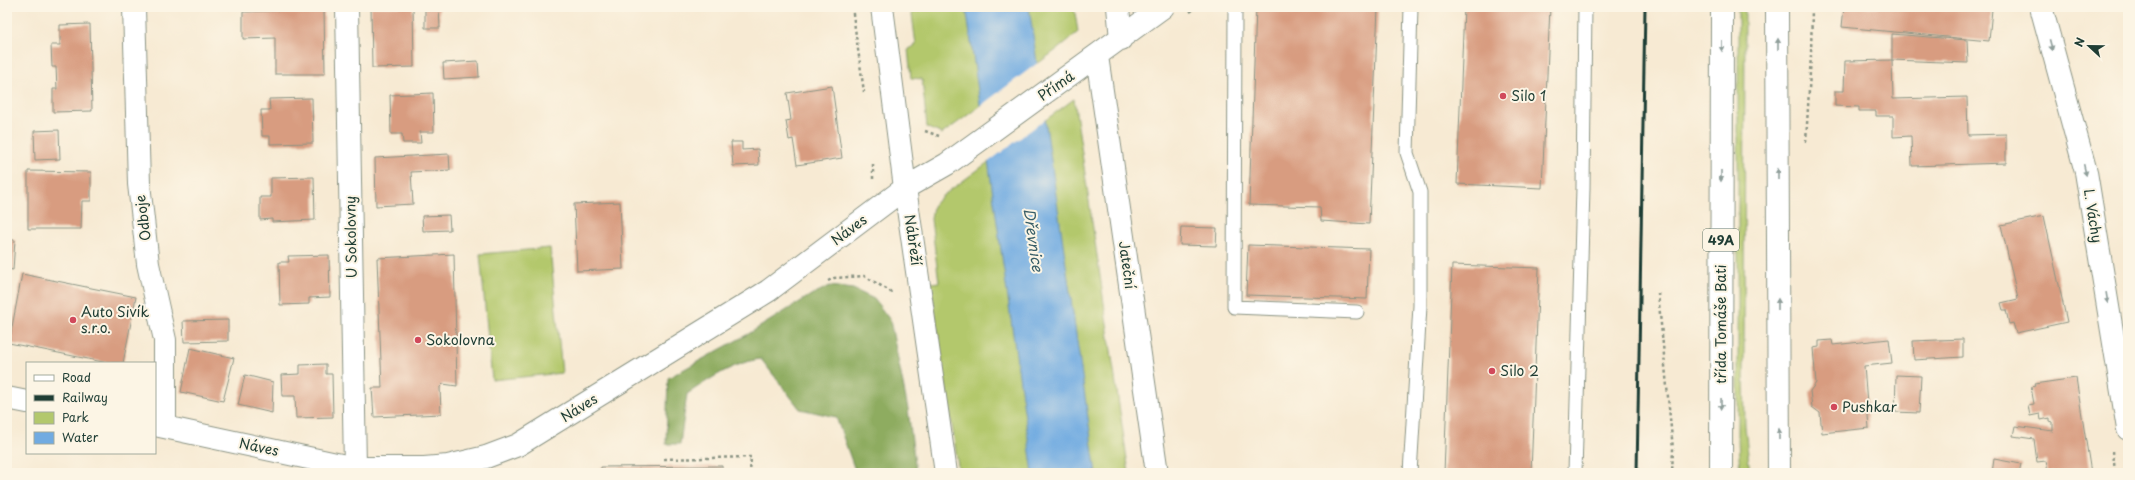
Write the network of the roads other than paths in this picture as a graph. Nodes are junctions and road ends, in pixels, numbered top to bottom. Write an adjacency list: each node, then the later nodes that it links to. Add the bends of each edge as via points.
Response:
1 (134, 7): 19 (street, Odboje, via 139,184 148,264 165,340)
2 (347, 7): 21 (street, U Sokolovny)
3 (882, 7): 15 (street, Nábřeží)
4 (1118, 7): 12 (street)
5 (1163, 7): 12 (street, Přímá)
6 (1235, 7): 16 (lane, via 1234,308)
7 (1411, 7): 24 (lane, via 1407,153 1420,192 1420,306)
8 (1585, 7): 25 (lane)
9 (1722, 7): 26 (street, třída Tomáše Bati / 49A, one-way to 26)
10 (1778, 7): 27 (street, one-way to 10)
11 (2041, 7): 20 (street, L. Váchy, one-way to 20, via 2086,172)
12 (1121, 39): 13 (street, Přímá)
13 (1097, 56): 14 (street, Přímá); 23 (street, Jateční)
14 (947, 164): 15 (street, Náves)
15 (905, 188): 21 (street, Náves, via 768,291 518,445 486,457 448,466); 22 (street, Nábřeží)
16 (1357, 312)
17 (7, 398): 18 (street)
18 (26, 402)
19 (160, 426): 21 (street, Náves)
20 (2128, 429)
21 (355, 468)
22 (946, 473)
23 (1157, 473)
24 (1410, 473)
25 (1575, 473)
26 (1721, 473)
27 (1779, 473)

